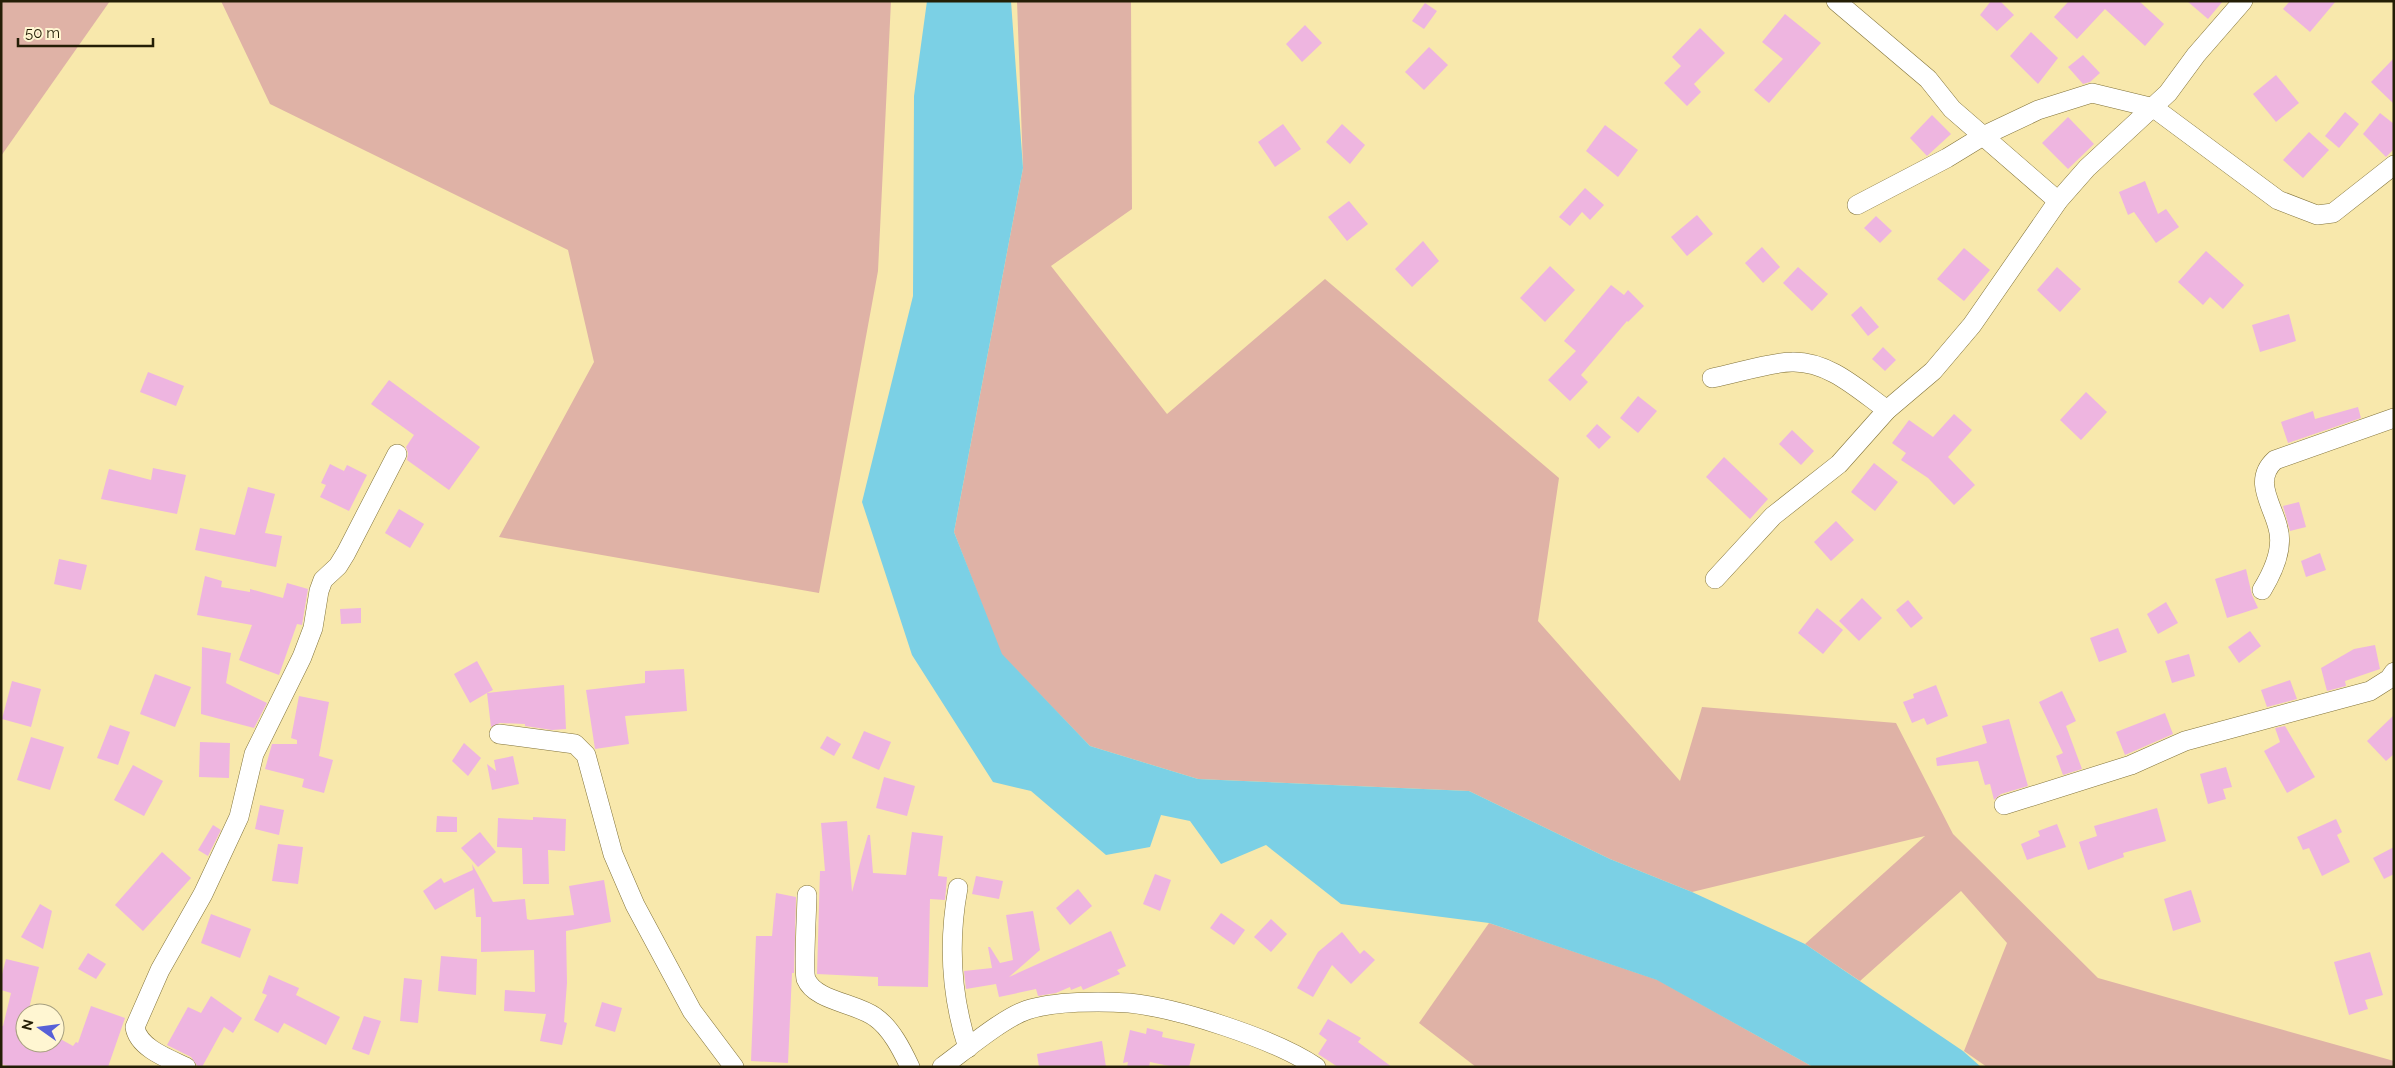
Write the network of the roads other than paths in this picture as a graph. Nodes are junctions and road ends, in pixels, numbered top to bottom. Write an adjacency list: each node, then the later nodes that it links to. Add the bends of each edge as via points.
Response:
1 (1836, 1): 4 (street, via 1928,79 1952,109)
2 (2242, 1): 3 (street)
3 (2154, 108): 4 (street, via 2092,93 2038,110); 5 (street, via 2278,200 2317,216 2333,213); 6 (street, via 2087,168)
4 (1983, 136): 6 (street); 7 (street)
5 (2394, 165)
6 (2058, 202): 9 (street, via 1972,325 1933,371)
7 (1857, 205)
8 (1712, 378): 9 (street, via 1792,362 1814,365 1836,374)
9 (1887, 410): 12 (street, via 1839,464 1773,516)
10 (2394, 418): 13 (street, via 2275,460 2270,465 2264,486 2266,500 2279,528 2279,545 2277,560)
11 (397, 454): 20 (street, via 346,553 323,580 318,591 313,628 302,657 254,754 239,817 203,894 160,970 135,1027 139,1039)
12 (1715, 579)
13 (2262, 590)
14 (2394, 672): 16 (street, via 2370,691 2185,741 2132,765)
15 (499, 734): 23 (street, via 575,744 586,755 613,854 635,905 692,1011)
16 (2004, 806)
17 (958, 888): 19 (street, via 952,918 953,982)
18 (807, 895): 24 (street, via 806,979 817,994 876,1017 898,1043)
19 (968, 1048): 21 (street, via 1026,1010 1057,1004 1128,1003 1239,1031); 25 (street)
20 (160, 1061): 22 (street)
21 (1313, 1066)
22 (186, 1067)
23 (734, 1067)
24 (910, 1067)
25 (942, 1067)

